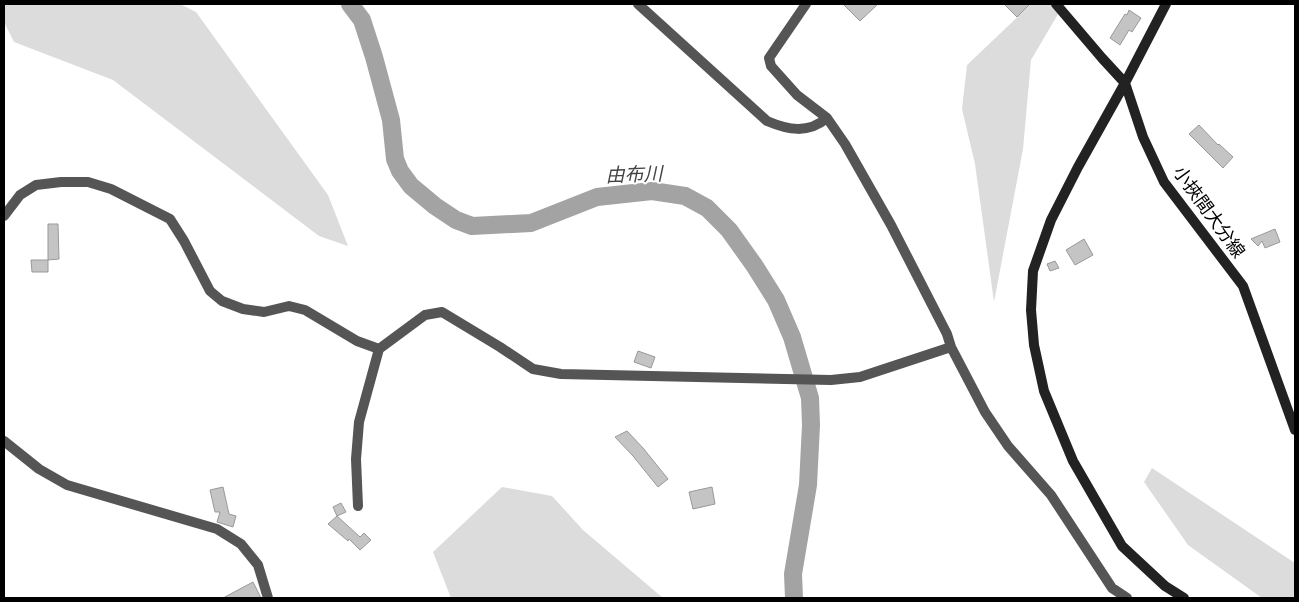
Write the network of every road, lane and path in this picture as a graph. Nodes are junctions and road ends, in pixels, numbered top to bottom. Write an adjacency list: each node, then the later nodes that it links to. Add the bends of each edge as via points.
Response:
1 (638, 4): 6 (street, via 768,121 783,128 801,130)
2 (806, 4): 6 (street, via 769,58 771,66 797,95)
3 (1056, 4): 5 (street, 小挾間大分線)
4 (1166, 4): 5 (street)
5 (1125, 83): 10 (street, 小挾間大分線, via 1143,137 1164,182 1243,286); 15 (street, via 1078,167 1041,246 1033,271 1031,310 1034,345 1044,391 1073,461 1103,515 1122,546 1165,586)
6 (826, 118): 8 (street, via 845,144 891,225 947,334)
7 (6, 210): 9 (street, via 36,185 88,182 111,189 170,219 210,291 222,302 264,312 289,306 306,310)
8 (951, 348): 9 (street, via 860,377 831,380 561,374 533,369 442,312 425,315); 14 (street, via 985,412 1008,446 1051,495 1112,588)
9 (378, 350): 12 (street, via 359,422 356,459)
10 (1295, 430)
11 (4, 441): 13 (street, via 39,469 67,485 217,529 242,544 258,565)
12 (358, 506)
13 (268, 598)
14 (1127, 598)
15 (1184, 598)

